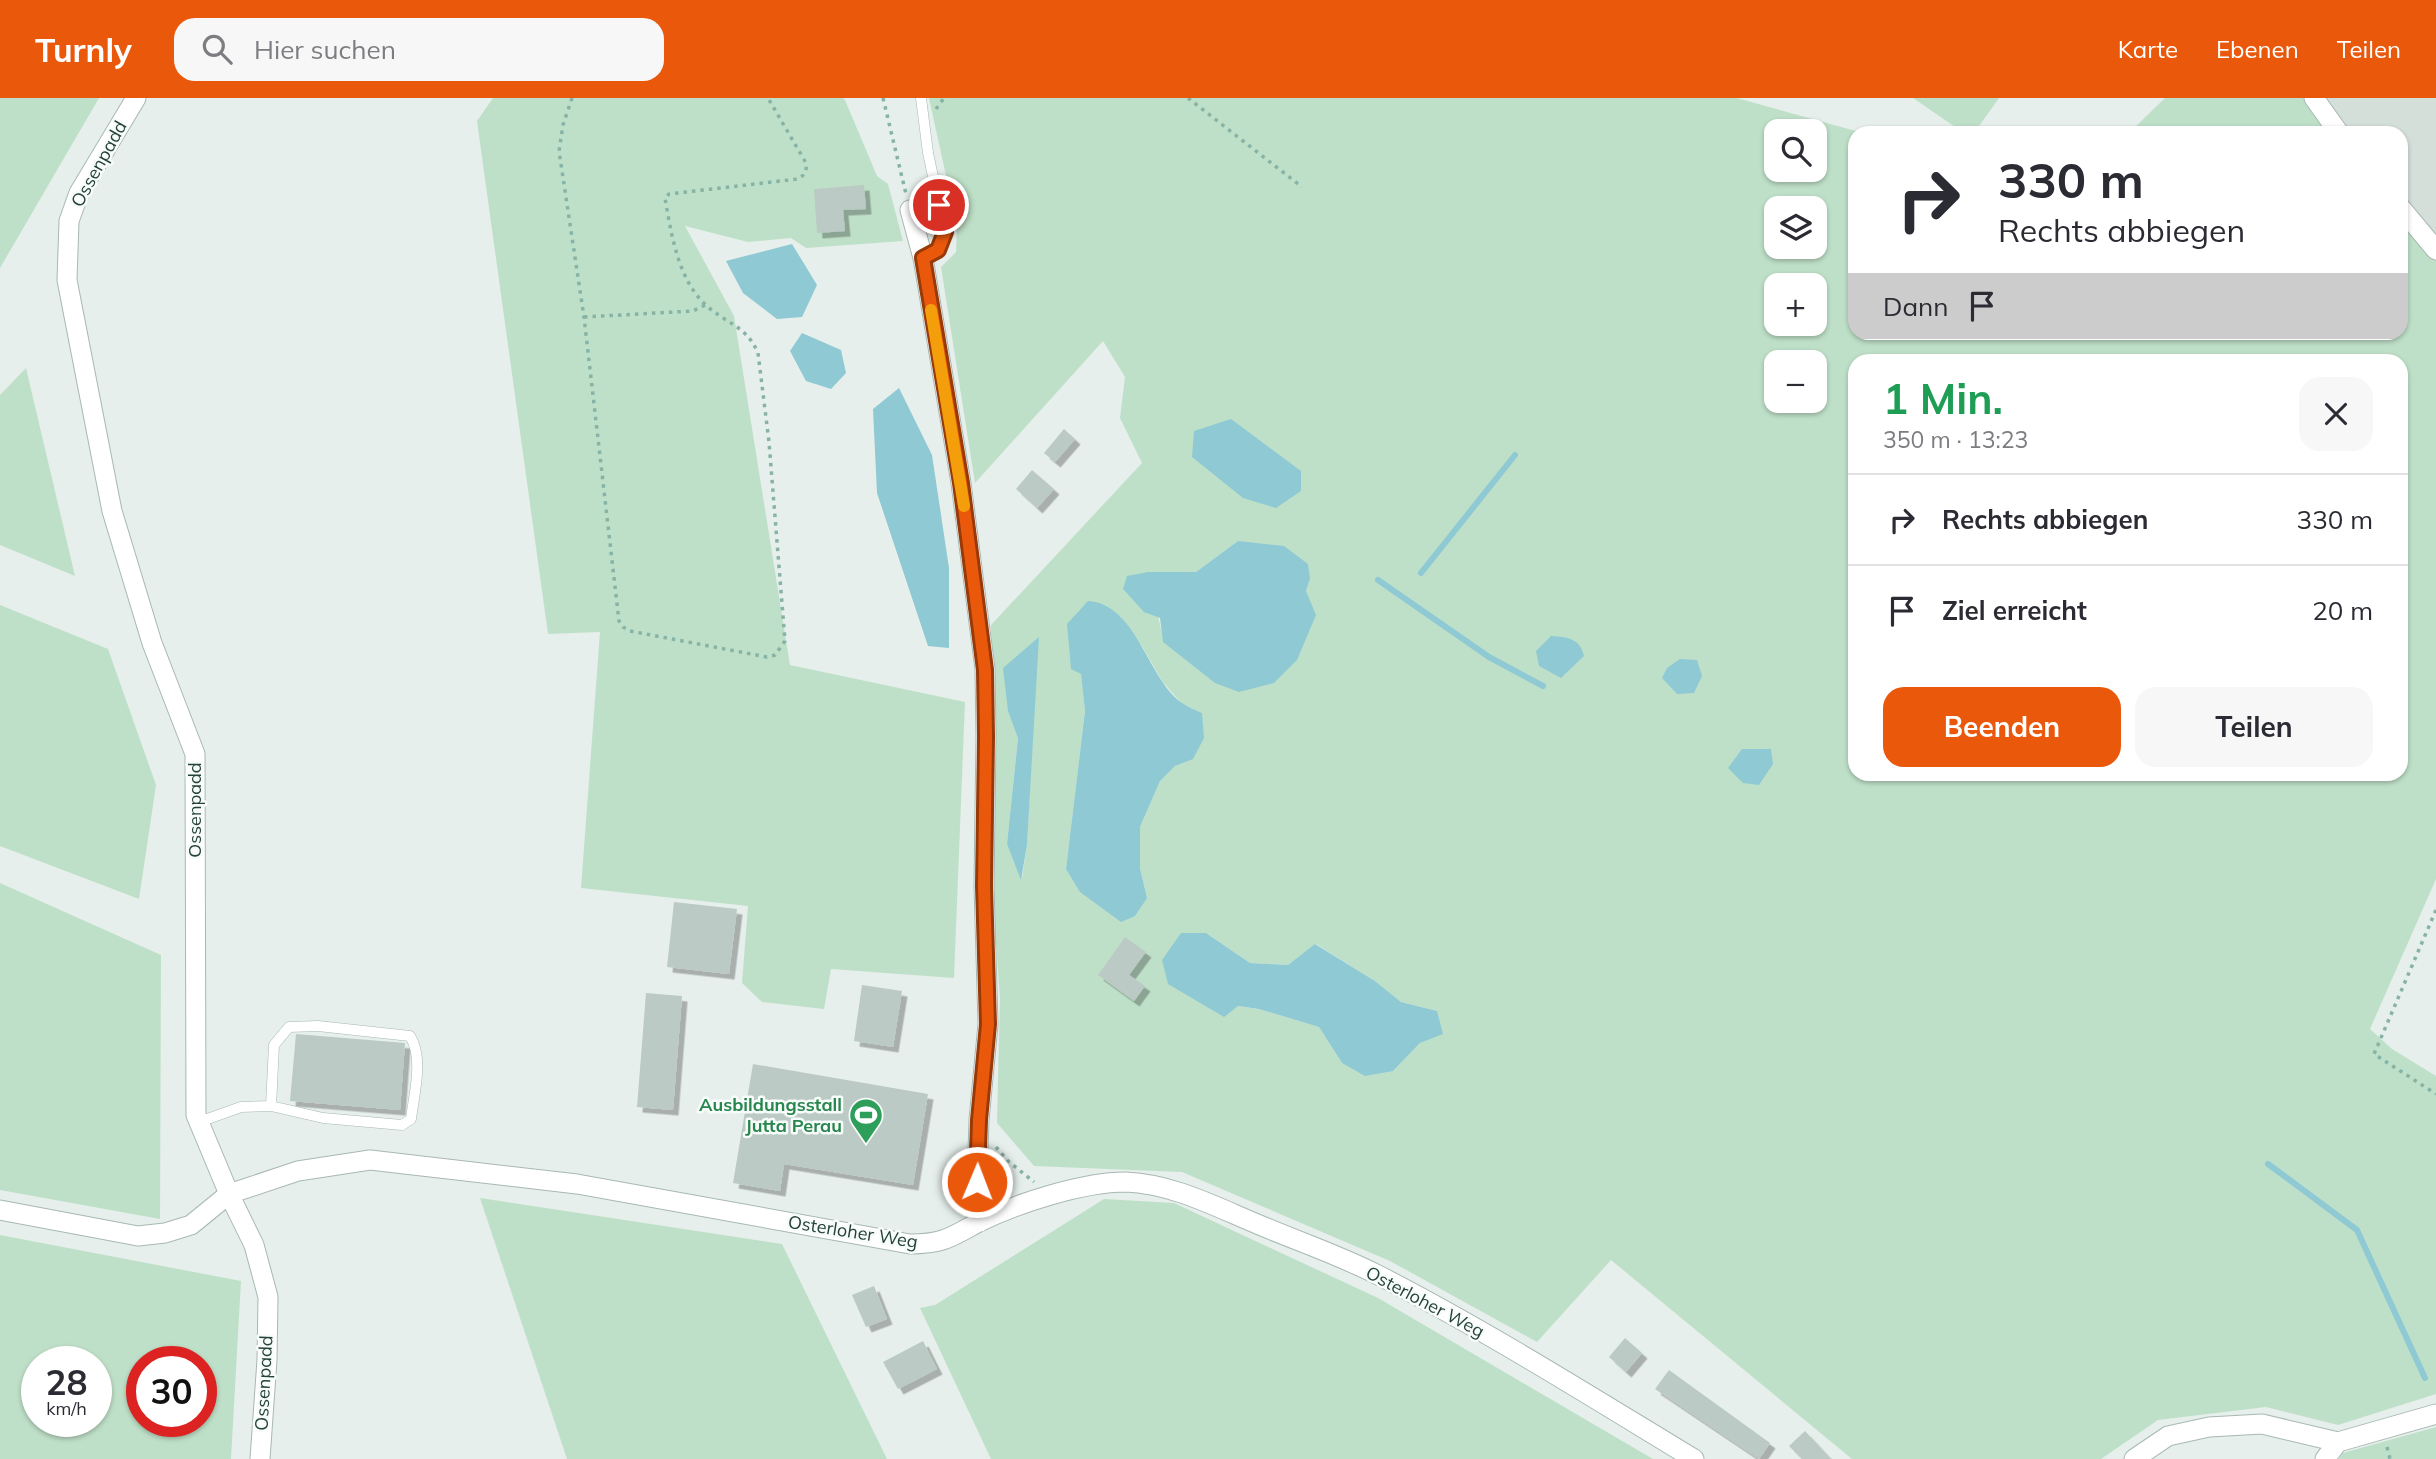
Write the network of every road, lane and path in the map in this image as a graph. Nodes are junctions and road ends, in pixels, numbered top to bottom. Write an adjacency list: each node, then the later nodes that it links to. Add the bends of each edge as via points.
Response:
1 (136, 98): 20 (street, Ossenpadd, via 79,193 69,221 66,280 113,511 152,643 195,754)
2 (572, 98): 15 (path, via 559,151)
3 (768, 98): 14 (path, via 806,163 803,176 665,198 678,259)
4 (883, 98): 10 (path)
5 (921, 98): 13 (lane, via 945,232 938,250)
6 (1188, 98): 9 (path)
7 (2314, 98): 8 (street)
8 (2334, 126)
9 (1302, 187)
10 (910, 210): 13 (street)
11 (2408, 216): 12 (street)
12 (2436, 250)
13 (923, 258): 19 (street, via 961,483 985,670 988,1024)
14 (705, 305): 15 (path, via 693,311); 15 (path, via 742,329 758,353 785,642 775,655 767,657 630,631 619,621)
15 (584, 317)
16 (2436, 910): 17 (path, via 2374,1054)
17 (2436, 1094)
18 (271, 1106): 18 (lane, via 323,1118 402,1125 411,1119 416,1046 410,1036 289,1027 274,1045); 20 (lane, via 241,1107)
19 (979, 1120): 22 (path, via 1008,1161); 24 (street)
20 (199, 1122): 21 (street, Ossenpadd)
21 (229, 1194): 23 (street, Osterloher Weg, via 191,1225 138,1236); 24 (street, Osterloher Weg, via 298,1171 370,1160 577,1184 910,1244 935,1244); 27 (street, Ossenpadd, via 254,1245 268,1297)
22 (1054, 1194): 24 (street, Osterloher Weg); 28 (street, Osterloher Weg, via 1127,1182 1175,1189 1376,1274)
23 (0, 1210)
24 (980, 1222)
25 (2436, 1413): 26 (street)
26 (2338, 1442): 29 (street, via 2262,1424 2209,1427 2168,1436); 30 (street)
27 (260, 1459)
28 (1694, 1459)
29 (2134, 1459)
30 (2325, 1459)

